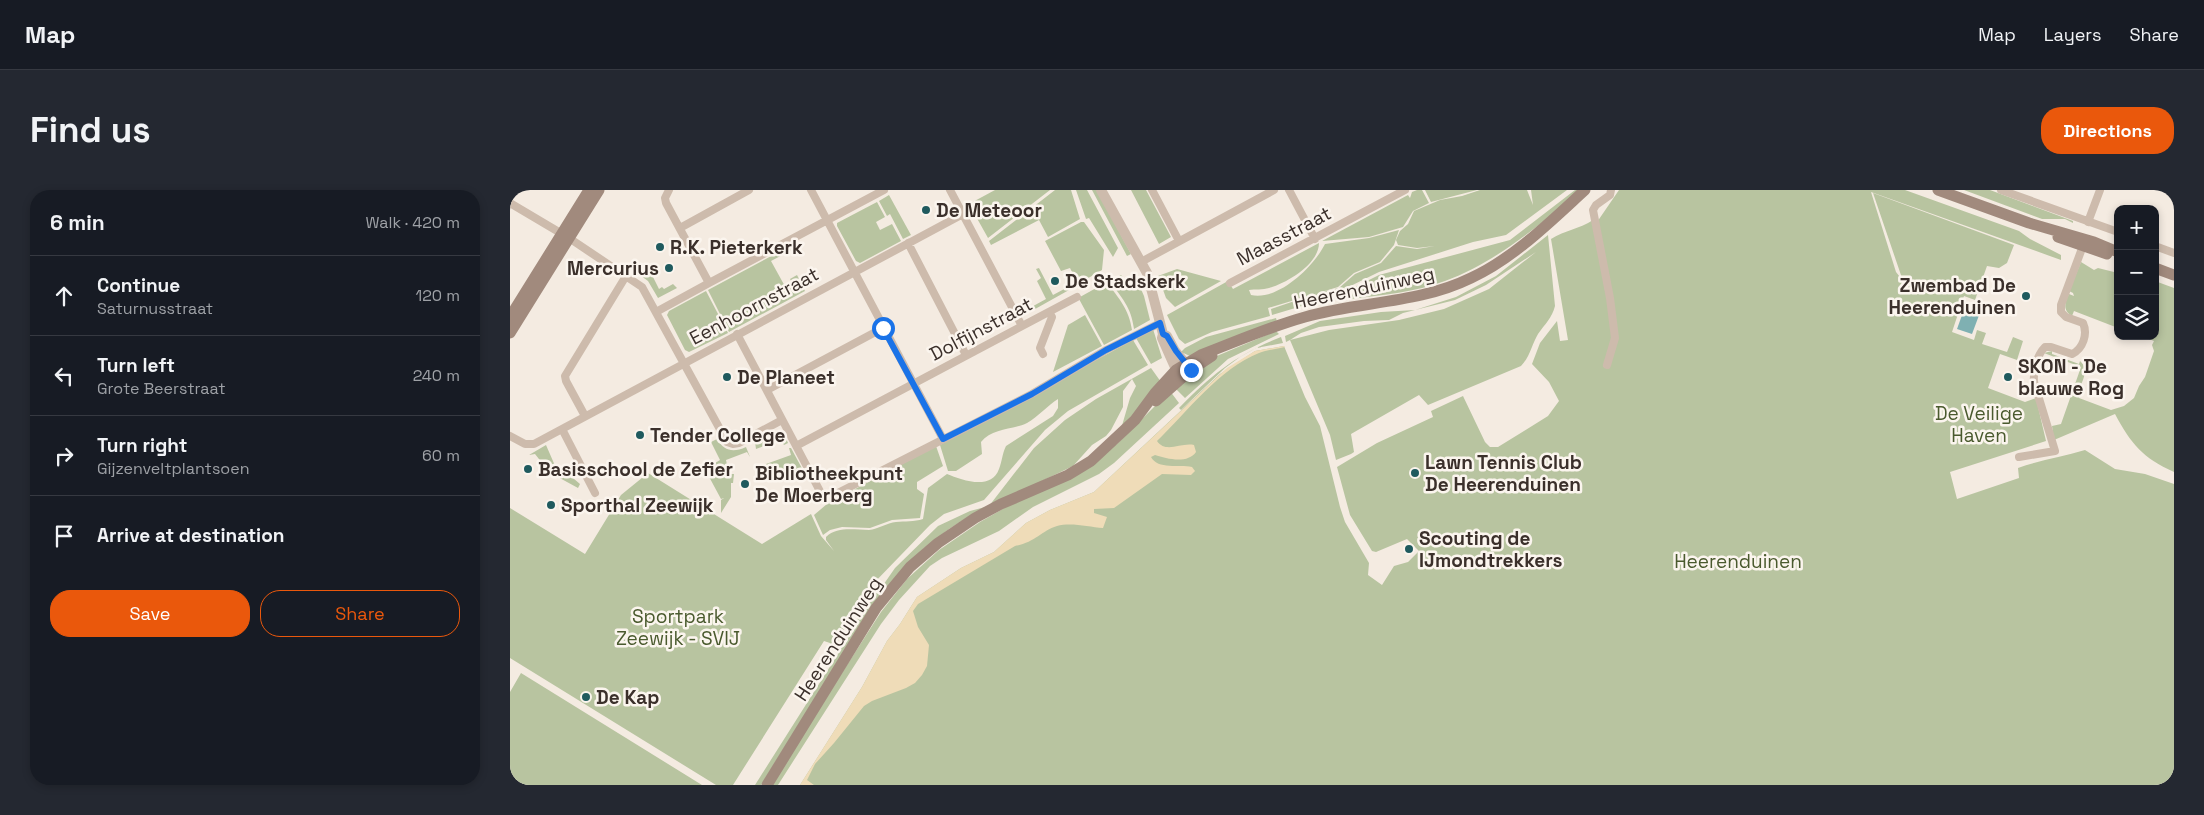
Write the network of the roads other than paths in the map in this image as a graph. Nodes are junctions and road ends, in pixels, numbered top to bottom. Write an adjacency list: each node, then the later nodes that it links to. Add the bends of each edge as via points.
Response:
1 (589, 190): 26 (main road)
2 (599, 190): 26 (main road)
3 (670, 190): 24 (street, via 665,200)
4 (749, 190): 24 (street)
5 (811, 190): 22 (street)
6 (882, 190): 22 (street)
7 (950, 190): 21 (street)
8 (1101, 190): 35 (street)
9 (1152, 190): 28 (street)
10 (1274, 190): 28 (street)
11 (1289, 190): 27 (street)
12 (1405, 190): 27 (street, Maasstraat)
13 (1585, 190): 19 (main road, Heerenduinweg)
14 (1594, 190): 19 (main road, Heerenduinweg)
15 (1611, 190): 54 (street, via 1593,210 1615,338)
16 (1938, 190): 30 (main road, via 2038,229)
17 (2000, 190): 23 (street)
18 (2100, 190): 23 (street)
19 (1574, 201): 55 (main road, Heerenduinweg, via 1502,260 1461,283 1403,301 1305,317 1201,355)
20 (510, 203): 26 (street)
21 (963, 214): 29 (street, Eenhoornstraat); 47 (street)
22 (827, 220): 37 (street); 40 (street)
23 (2088, 222): 25 (street)
24 (680, 228): 40 (street)
25 (2114, 231)
26 (565, 236): 39 (street); 45 (main road); 49 (main road)
27 (1315, 239): 41 (street, Maasstraat)
28 (1179, 241): 35 (street)
29 (908, 243): 37 (street, Eenhoornstraat); 52 (street)
30 (2084, 243): 32 (main road); 34 (main road); 64 (street, via 2060,305 2066,317 2085,326 2081,347 2072,354 2045,347 2034,374 2054,451)
31 (2159, 247): 33 (street)
32 (2114, 251)
33 (2174, 253)
34 (2114, 256)
35 (1141, 262): 46 (street, via 1151,285)
36 (2159, 269): 38 (main road)
37 (854, 271): 48 (street); 50 (street, Eenhoornstraat)
38 (2174, 275)
39 (626, 276): 43 (street, via 642,287); 58 (street, via 565,376)
40 (709, 283): 43 (street)
41 (1230, 283)
42 (1077, 297): 44 (street, Dolfijnstraat)
43 (656, 312): 53 (street)
44 (1049, 312): 47 (street, Dolfijnstraat); 51 (street, Dolfijnstraat, via 1052,317 1040,348)
45 (510, 317)
46 (1160, 323): 55 (street); 62 (street)
47 (1022, 326): 52 (street, Dolfijnstraat)
48 (883, 328): 56 (street); 57 (street)
49 (510, 333)
50 (736, 334): 53 (street, Eenhoornstraat); 57 (street)
51 (1043, 354)
52 (966, 355): 56 (street, Dolfijnstraat)
53 (684, 362): 58 (street, Eenhoornstraat); 59 (street, via 730,443 739,443)
54 (1607, 365)
55 (1184, 370): 66 (main road, Heerenduinweg, via 1155,393 1135,420 1107,448 1082,467 975,518 910,567 876,608)
56 (913, 383): 62 (street); 63 (street, Dolfijnstraat)
57 (767, 390): 59 (street)
58 (585, 416): 60 (street, Eenhoornstraat)
59 (782, 420): 63 (street)
60 (562, 429): 61 (street, Eenhoornstraat, via 530,445); 65 (street)
61 (510, 436)
62 (943, 439): 63 (street, via 828,498 822,495)
63 (796, 446)
64 (2019, 457)
65 (595, 493)
66 (767, 785)

